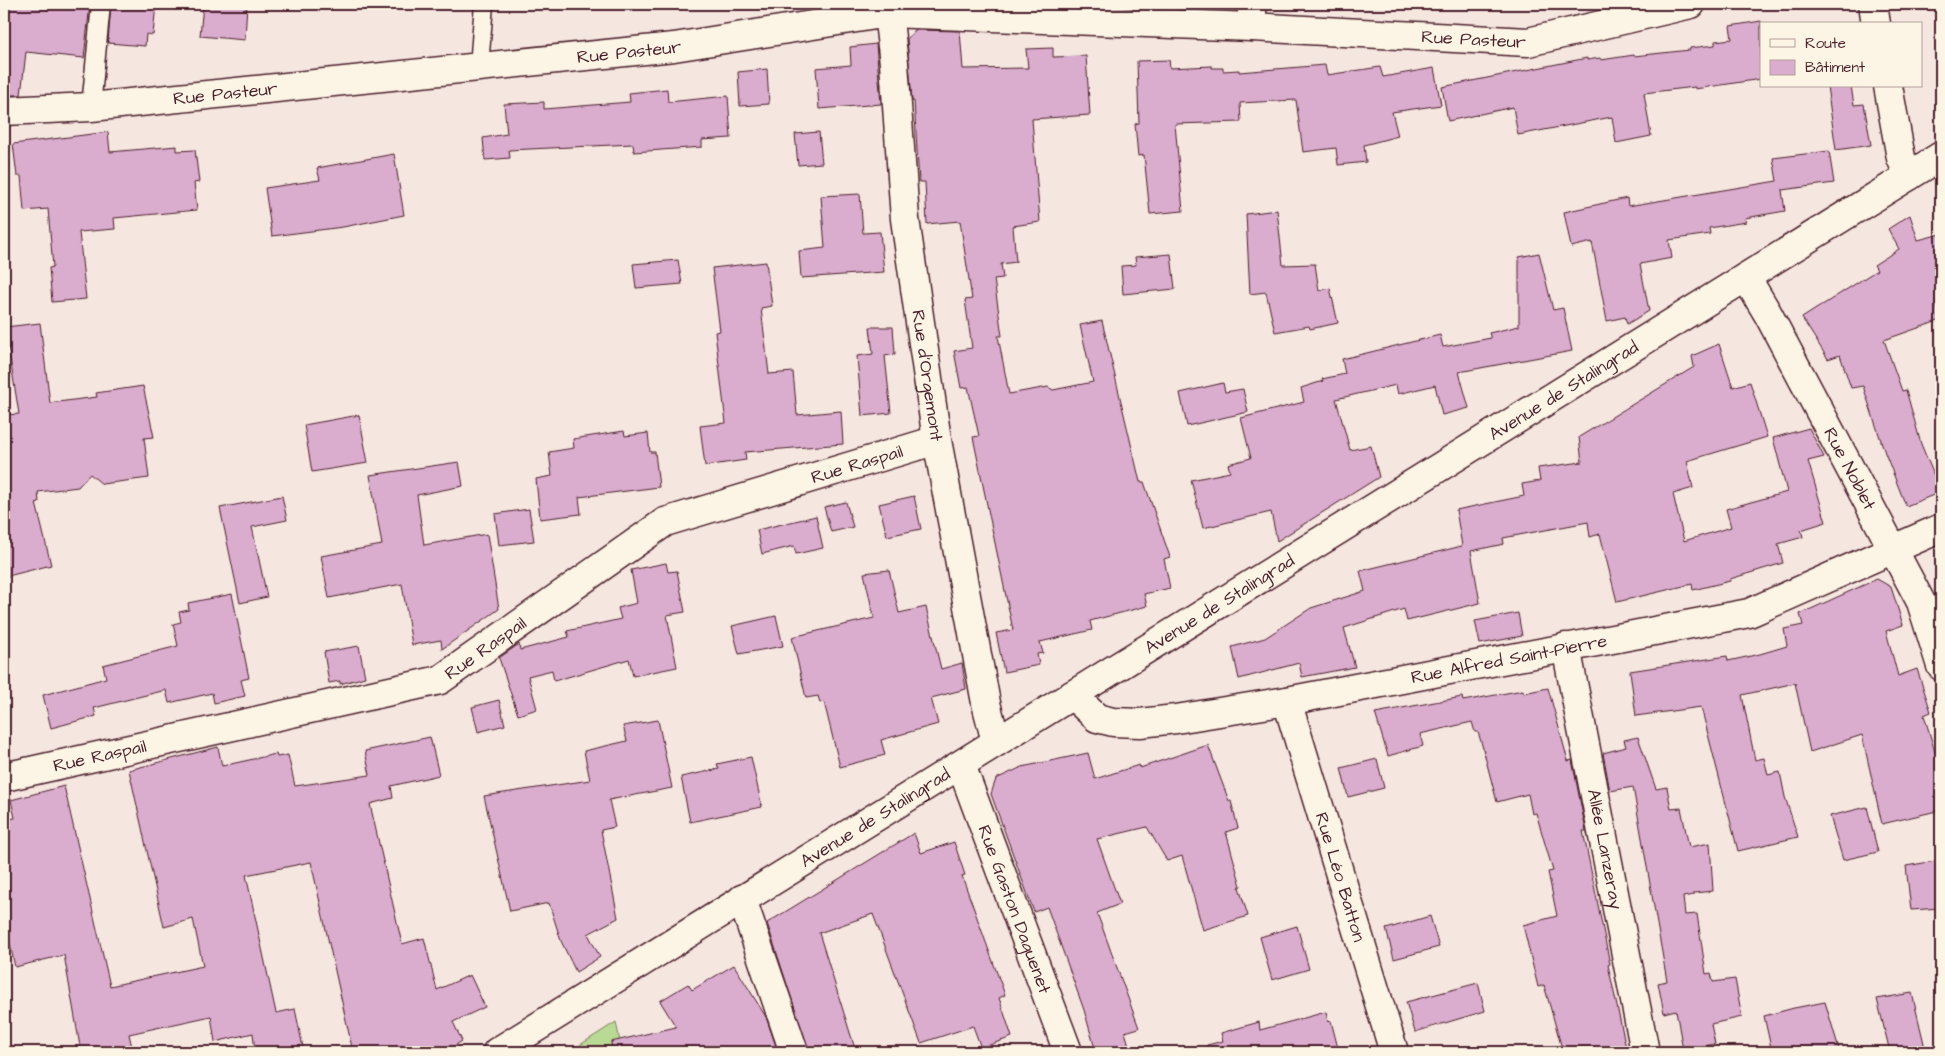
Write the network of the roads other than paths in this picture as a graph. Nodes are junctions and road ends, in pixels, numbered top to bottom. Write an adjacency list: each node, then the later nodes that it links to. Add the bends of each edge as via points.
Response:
1 (101, 4): 11 (lane)
2 (484, 4): 9 (lane)
3 (1691, 4): 6 (street, Rue Pasteur)
4 (1873, 4): 8 (street)
5 (888, 8): 7 (street, Rue Pasteur); 9 (street, Rue Pasteur, via 674,47); 16 (street, Rue d'Orgemont, via 905,219)
6 (1651, 8): 7 (street, Rue Pasteur, via 1528,42)
7 (1252, 13)
8 (1876, 22)
9 (478, 66): 11 (street, Rue Pasteur)
10 (1888, 88): 14 (street, via 1901,158)
11 (91, 107): 12 (street, Rue Pasteur)
12 (4, 111)
13 (1941, 156): 14 (street, Avenue de Stalingrad)
14 (1909, 176): 15 (street, Avenue de Stalingrad)
15 (1746, 278): 18 (street, Rue Noblet); 21 (street, Avenue de Stalingrad)
16 (937, 440): 23 (street, Rue d'Orgemont); 25 (street, Rue Raspail, via 665,522 440,680)
17 (1941, 528): 18 (street, Rue Alfred Saint-Pierre)
18 (1893, 549): 19 (street, Rue Alfred Saint-Pierre, via 1749,613); 20 (street, Rue Noblet, via 1921,602)
19 (1566, 647): 22 (street, Rue Alfred Saint-Pierre); 31 (street, Allée Lanzeray)
20 (1941, 666)
21 (1072, 694): 22 (street, Rue Alfred Saint-Pierre, via 1097,718 1140,723); 23 (street, Avenue de Stalingrad)
22 (1286, 701): 30 (street, Rue Léo Batton)
23 (996, 742): 24 (street, Avenue de Stalingrad)
24 (961, 765): 26 (street, Avenue de Stalingrad); 29 (street, Rue Gaston Daguenet)
25 (4, 777)
26 (742, 899): 27 (street, Avenue de Stalingrad); 28 (street)
27 (496, 1052)
28 (794, 1052)
29 (1068, 1052)
30 (1394, 1052)
31 (1645, 1052)

